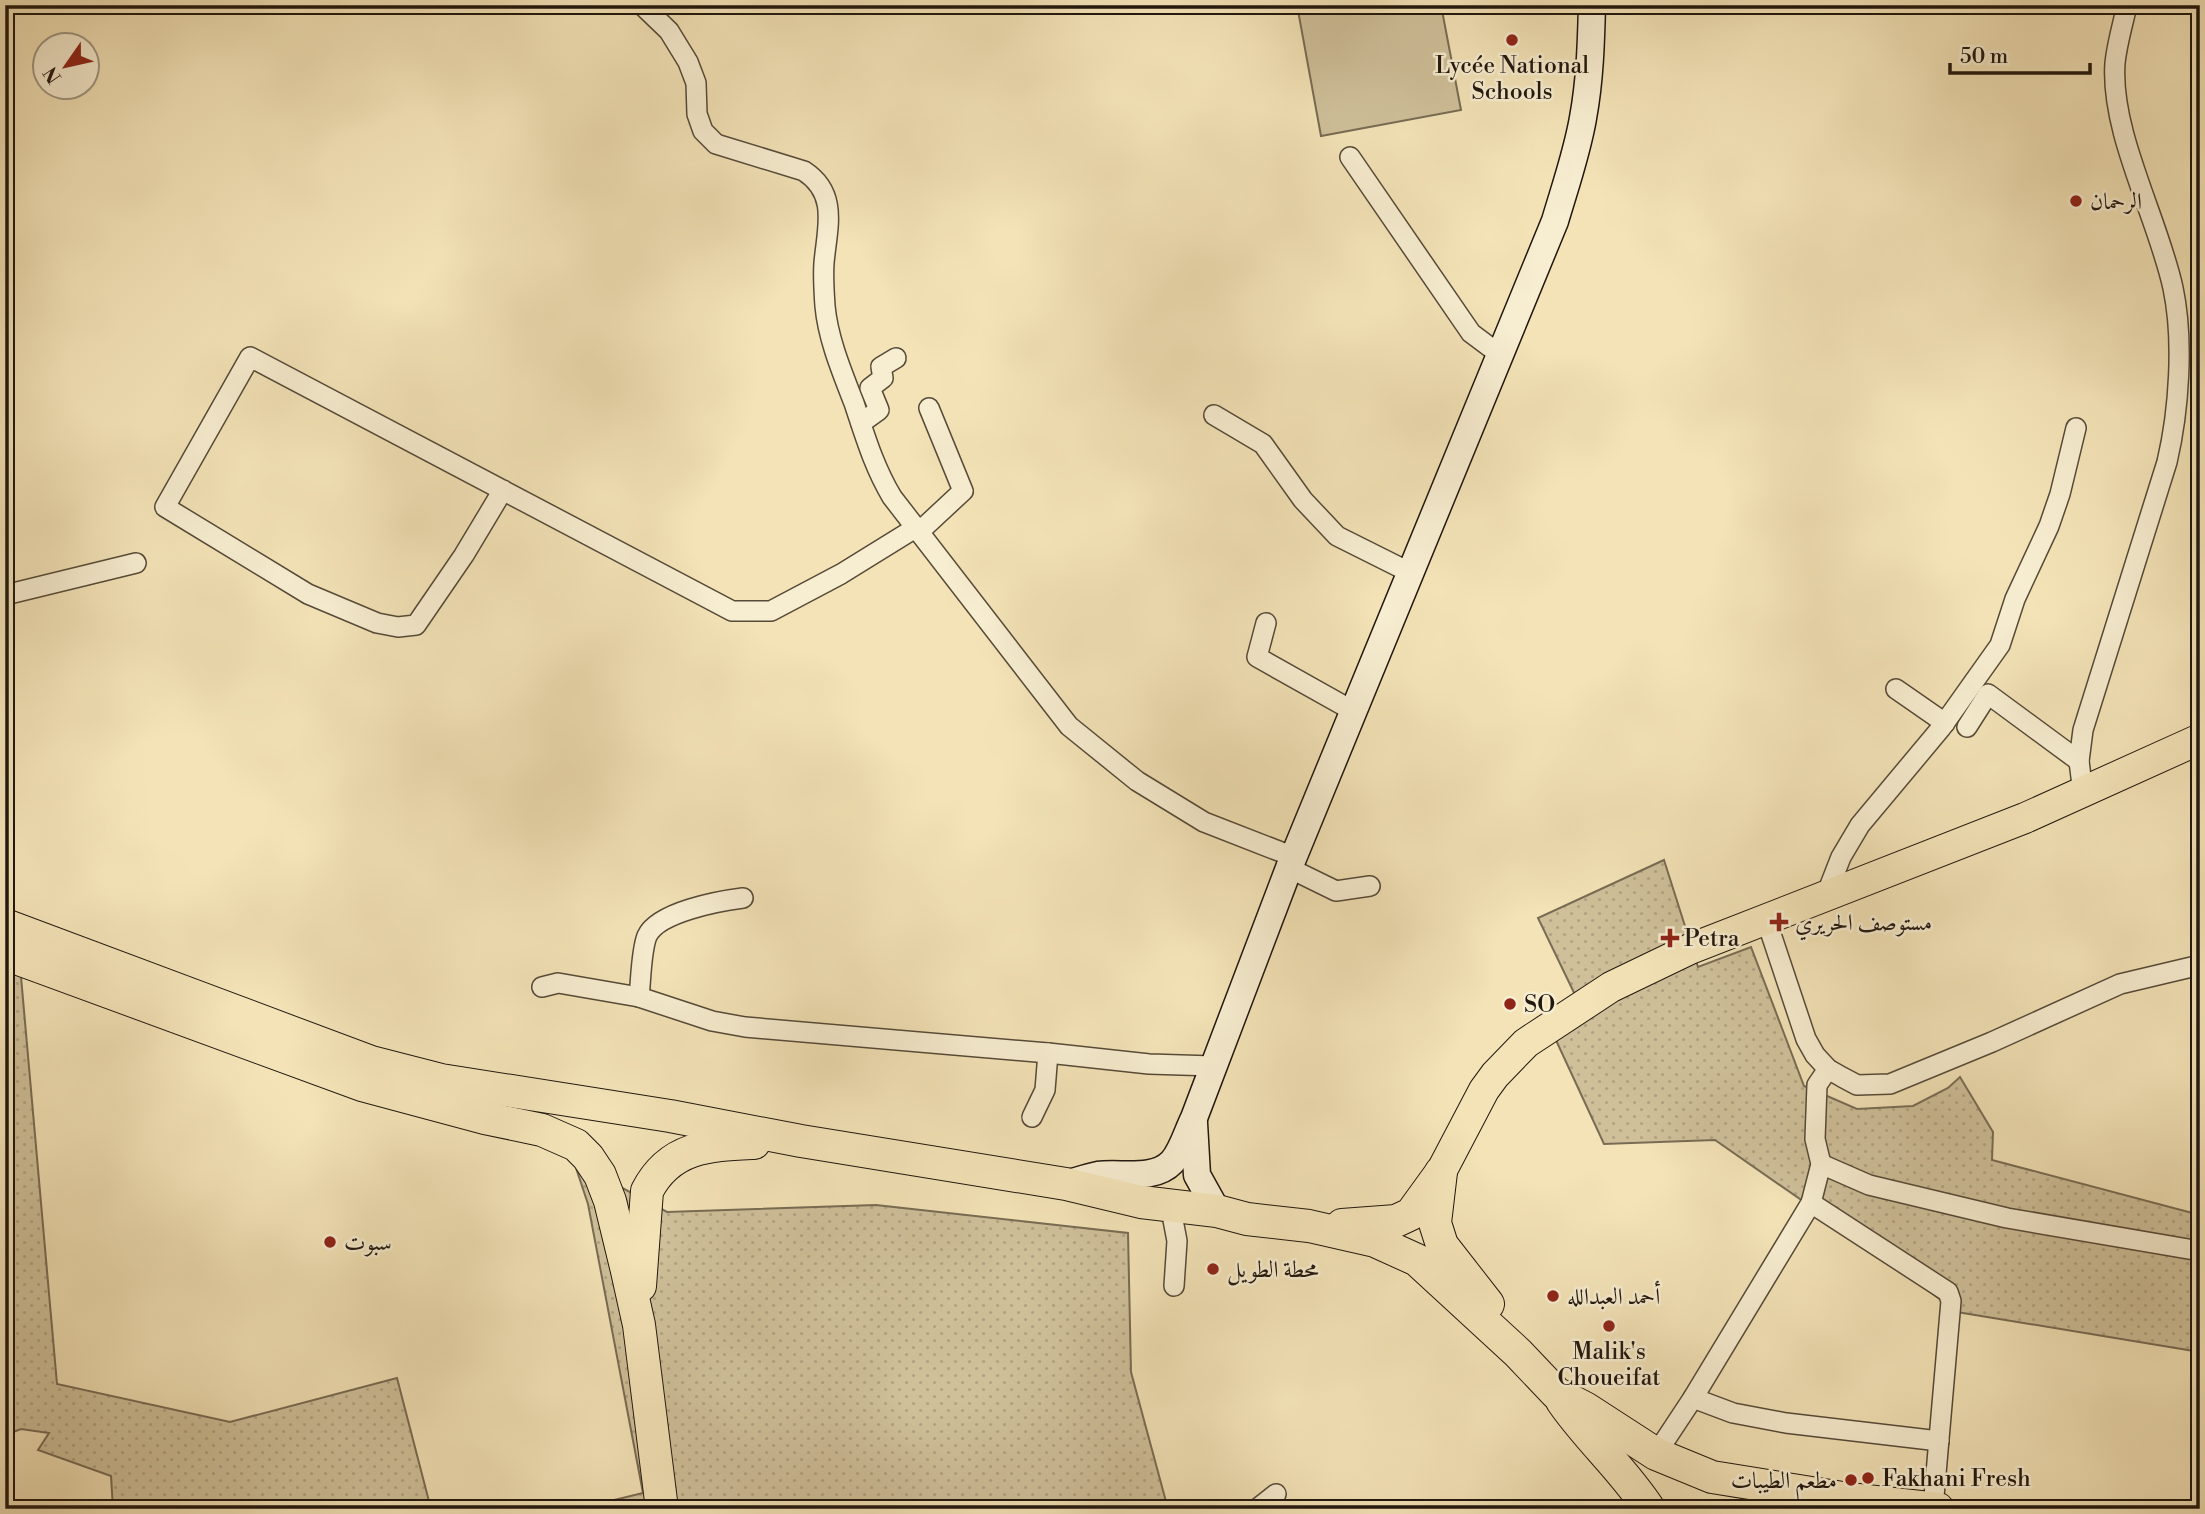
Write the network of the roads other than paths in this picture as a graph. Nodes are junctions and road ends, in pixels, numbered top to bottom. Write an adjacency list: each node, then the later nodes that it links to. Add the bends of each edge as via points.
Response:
1 (642, 5): 9 (street, via 669,31 688,62 703,131 716,144 804,171 824,192 828,205 825,308 836,355)
2 (1592, 5): 5 (main road, via 1591,62 1573,164 1555,221)
3 (2127, 5): 22 (street, via 2115,65 2117,91 2126,145 2173,290 2179,362 2173,439 2083,730)
4 (1350, 157): 5 (street, via 1471,333)
5 (1499, 354): 14 (main road)
6 (896, 358): 9 (street, via 881,367 883,378 870,388 879,410)
7 (929, 408): 12 (street, via 963,491)
8 (1214, 415): 14 (street, via 1263,444 1303,500 1337,536)
9 (861, 423): 12 (street, via 878,473)
10 (2076, 428): 19 (street, via 2049,526 2015,599 2000,645)
11 (503, 490): 11 (street, via 416,625 398,627 308,594 165,507 250,357); 12 (street, via 732,611 771,611)
12 (919, 529): 24 (street, via 1069,726 1137,781 1195,817)
13 (136, 563): 15 (street)
14 (1411, 573): 18 (main road)
15 (5, 595)
16 (1266, 623): 18 (street, via 1257,657)
17 (1896, 689): 19 (street)
18 (1355, 712): 24 (main road)
19 (1945, 723): 27 (street, via 1860,825)
20 (1967, 727): 22 (street, via 1988,694)
21 (2200, 739): 23 (main road)
22 (2078, 761): 23 (street)
23 (2082, 793): 27 (main road)
24 (1292, 863): 25 (street, via 1336,891); 35 (main road)
25 (1370, 886)
26 (743, 898): 33 (street, via 707,903 659,923 648,935)
27 (1825, 898): 28 (main road)
28 (1766, 919): 36 (street, via 1805,1039); 41 (main road, via 1634,974 1526,1043 1484,1090)
29 (5, 925): 39 (highway, via 371,1062 450,1082)
30 (5, 954): 49 (highway, via 362,1085 542,1130 576,1145 600,1175 607,1193)
31 (2200, 965): 36 (street, via 2120,984 1890,1084 1857,1085)
32 (542, 987): 33 (street, via 558,984)
33 (639, 997): 34 (street, via 745,1027)
34 (1048, 1053): 35 (street); 37 (street, via 1045,1090)
35 (1213, 1066): 38 (main road)
36 (1828, 1069): 40 (street, via 1817,1086 1815,1106)
37 (1032, 1117)
38 (1194, 1118): 42 (main road, via 1172,1162 1164,1167 1145,1174 1099,1175); 45 (main road, via 1197,1175)
39 (801, 1141): 42 (highway); 49 (highway, via 699,1147 653,1178 644,1214)
40 (1821, 1164): 43 (street); 47 (street, via 1869,1185 2007,1218)
41 (1441, 1172): 46 (highway, via 1411,1214 1396,1221); 50 (highway, via 1434,1223 1442,1245)
42 (1066, 1184): 44 (highway, via 1141,1202)
43 (1811, 1203): 52 (street); 53 (street, via 1948,1292 1951,1301)
44 (1170, 1204): 45 (highway); 48 (street, via 1177,1241)
45 (1217, 1211): 46 (highway)
46 (1309, 1226): 50 (highway, via 1375,1241 1417,1260)
47 (2200, 1251)
48 (1174, 1286)
49 (639, 1325): 57 (highway)
50 (1518, 1353): 51 (highway)
51 (1556, 1393): 54 (highway); 59 (highway)
52 (1693, 1398): 53 (street, via 1733,1413 1786,1423); 54 (street)
53 (1939, 1441): 56 (street)
54 (1656, 1454): 56 (highway, via 1712,1477)
55 (1276, 1494): 58 (street)
56 (1935, 1508)
57 (662, 1509)
58 (1257, 1509)
59 (1649, 1509)

